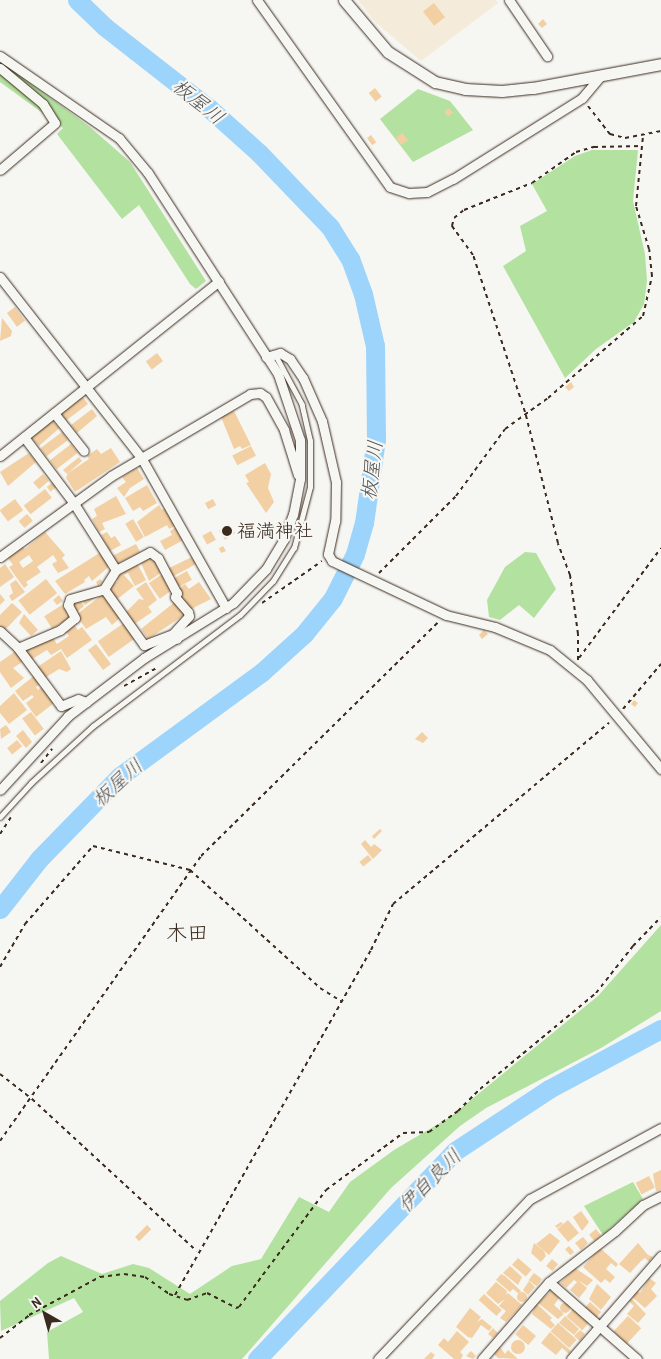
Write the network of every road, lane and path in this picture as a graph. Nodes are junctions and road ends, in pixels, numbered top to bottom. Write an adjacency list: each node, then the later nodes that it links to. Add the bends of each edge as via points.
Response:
1 (257, 0): 9 (street, via 390,187 409,193 427,192 453,178)
2 (344, 0): 8 (street, via 388,52 435,82 464,89 502,91)
3 (511, 1): 5 (street)
4 (0, 56): 15 (street, via 119,138 148,173)
5 (547, 56)
6 (661, 64): 8 (street)
7 (0, 68): 13 (street, via 43,104 55,123)
8 (601, 75): 9 (street)
9 (582, 98): 11 (path, via 610,134 625,138)
10 (661, 131): 11 (path)
11 (643, 136): 12 (path)
12 (642, 146): 18 (path, via 636,206 649,249 652,276 643,316 548,398); 18 (path, via 594,147 576,152 532,182 464,210 454,218 452,226 473,254)
13 (0, 170)
14 (0, 277): 17 (street)
15 (218, 281): 16 (street); 17 (street)
16 (270, 356): 24 (street, via 288,396 300,440); 27 (street, via 285,355 300,373 322,421 337,504); 40 (lane, via 302,405 310,441 310,487 294,548 273,581 240,615)
17 (86, 387): 19 (street); 23 (street)
18 (525, 412): 30 (path, via 505,430 456,496); 38 (path, via 558,543 570,575 578,634)
19 (54, 413): 20 (street); 21 (street)
20 (24, 437): 22 (street); 25 (street)
21 (84, 451)
22 (0, 456)
23 (142, 459): 24 (street, via 250,394 260,393 266,397 284,430); 25 (street); 33 (street)
24 (300, 479): 33 (street, via 284,539 266,569)
25 (73, 502): 28 (street); 29 (street)
26 (661, 548): 38 (path)
27 (328, 554): 30 (street, via 337,566); 32 (path, via 281,593)
28 (0, 557)
29 (116, 570): 31 (street); 36 (street, via 150,552 158,558 177,593 175,597 189,616)
30 (365, 580): 34 (street)
31 (104, 589): 36 (street, via 144,645); 37 (street, via 70,599 68,605 75,618 60,630)
32 (257, 606)
33 (226, 608): 36 (street)
34 (446, 615): 38 (street, via 503,630); 47 (path)
35 (0, 631): 37 (street)
36 (175, 636): 42 (street)
37 (18, 648): 42 (street, via 61,706 78,699)
38 (575, 663): 43 (street)
39 (661, 664): 43 (path)
40 (170, 667): 41 (path, via 155,668); 46 (lane, via 93,726 31,783)
41 (123, 686)
42 (86, 702): 45 (street, via 68,716)
43 (617, 716): 44 (street); 50 (path, via 394,904)
44 (661, 769)
45 (0, 790)
46 (0, 817)
47 (190, 870): 49 (path, via 93,846 25,924); 50 (path, via 320,988); 52 (path)
48 (661, 917): 59 (path, via 596,993 480,1088 458,1111 430,1132 403,1133 326,1190 239,1306 236,1308 207,1293 187,1300)
49 (0, 967)
50 (341, 1001): 56 (path)
51 (0, 1074): 52 (path)
52 (32, 1099): 54 (path); 56 (path)
53 (661, 1128): 62 (street, via 530,1199)
54 (0, 1141)
55 (661, 1196): 58 (street, via 643,1204 615,1231)
56 (198, 1251): 59 (path)
57 (661, 1256): 60 (street)
58 (549, 1282): 60 (street); 63 (street)
59 (176, 1295): 61 (path, via 169,1294 145,1277 124,1274 100,1278 29,1315)
60 (600, 1326): 64 (street); 65 (street)
61 (0, 1338)
62 (378, 1359)
63 (482, 1359)
64 (571, 1359)
65 (637, 1359)

